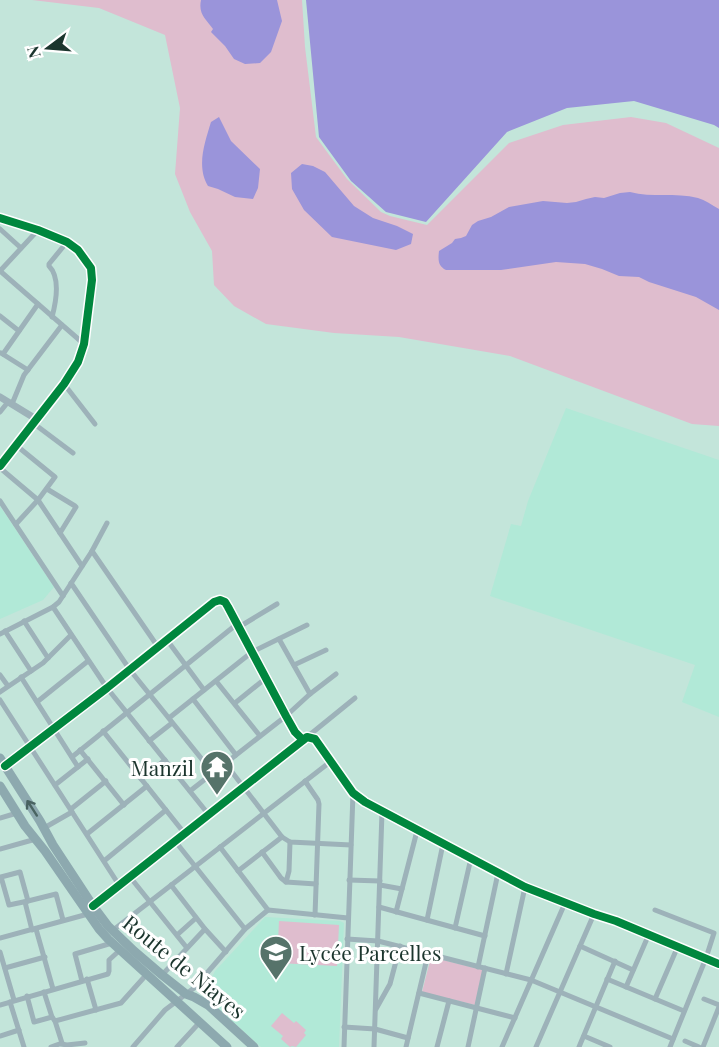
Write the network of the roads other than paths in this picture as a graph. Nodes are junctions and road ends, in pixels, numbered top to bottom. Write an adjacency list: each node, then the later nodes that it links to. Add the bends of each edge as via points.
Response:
1 (0, 218): 2 (street)
2 (8, 221): 3 (street); 4 (street)
3 (0, 229): 6 (street)
4 (38, 230): 5 (street); 6 (street)
5 (67, 242): 10 (street, via 49,264 56,279); 13 (street, via 91,268)
6 (21, 248): 7 (street)
7 (0, 271): 8 (street)
8 (38, 304): 10 (street); 12 (street)
9 (0, 316): 12 (street)
10 (52, 317): 11 (street)
11 (62, 325): 13 (street); 15 (street)
12 (19, 331): 14 (street)
13 (84, 344): 16 (street)
14 (2, 354): 15 (street)
15 (28, 370): 18 (street)
16 (64, 384): 20 (street); 21 (street)
17 (0, 397): 18 (street)
18 (10, 403): 19 (street); 20 (street)
19 (0, 412)
20 (35, 421): 22 (street); 23 (street)
21 (95, 424)
22 (16, 446): 24 (street); 25 (street, via 55,477)
23 (73, 453)
24 (0, 467): 26 (street)
25 (47, 489): 26 (street); 30 (street, via 76,507)
26 (38, 500): 28 (street); 30 (street)
27 (0, 501): 28 (street)
28 (16, 524): 34 (street)
29 (107, 524): 31 (street)
30 (60, 533): 32 (street)
31 (92, 551): 32 (street); 44 (street)
32 (82, 566): 33 (street)
33 (71, 583): 34 (street); 51 (street)
34 (63, 596): 36 (street)
35 (277, 604): 38 (street)
36 (53, 607): 37 (street); 41 (street)
37 (24, 621): 40 (street); 47 (street)
38 (238, 625): 43 (street, via 225,602 217,600); 46 (street); 50 (street)
39 (307, 625): 42 (street)
40 (3, 632): 52 (street)
41 (71, 635): 47 (street); 48 (street)
42 (279, 639): 46 (street); 49 (street)
43 (167, 640): 44 (street); 50 (street)
44 (158, 647): 51 (street)
45 (326, 650): 49 (street)
46 (252, 652): 56 (street); 57 (street)
47 (48, 658): 52 (street)
48 (88, 661): 59 (street); 67 (street)
49 (294, 665): 63 (street)
50 (186, 666): 60 (street); 62 (street)
51 (130, 670): 59 (street); 62 (street)
52 (32, 671): 55 (street)
53 (336, 674): 63 (street)
54 (0, 675): 58 (street)
55 (21, 678): 58 (street); 67 (street)
56 (266, 678): 68 (street); 70 (street)
57 (216, 681): 60 (street); 68 (street)
58 (8, 686): 61 (street)
59 (107, 688): 69 (street); 72 (street)
60 (204, 690): 65 (street)
61 (0, 692)
62 (150, 694): 69 (street); 71 (street)
63 (310, 694): 70 (street)
64 (355, 698): 75 (street)
65 (193, 699): 71 (street); 79 (street)
66 (0, 700): 77 (street)
67 (37, 702): 72 (street)
68 (234, 704): 74 (street)
69 (127, 713): 73 (street); 76 (street)
70 (286, 716): 74 (street); 75 (street, via 295,732)
71 (171, 720): 76 (street); 87 (street)
72 (53, 728): 77 (street); 80 (street)
73 (104, 731): 78 (street); 88 (street)
74 (260, 736): 79 (street)
75 (305, 739): 84 (street, via 315,739); 94 (street)
76 (149, 741): 82 (street)
77 (30, 746): 83 (street); 91 (street)
78 (80, 750): 80 (street); 81 (street)
79 (236, 755): 85 (street)
80 (72, 757): 86 (street)
81 (88, 759): 86 (street); 89 (street)
82 (165, 760): 88 (street); 95 (street)
83 (2, 762): 105 (main road, Route de Niayes, one-way to 83)
84 (330, 762): 90 (street); 96 (street)
85 (225, 763): 87 (street); 94 (street)
86 (78, 767): 91 (street)
87 (213, 773): 95 (street)
88 (141, 779): 93 (street)
89 (106, 781): 97 (street); 99 (street)
90 (305, 781): 102 (street); 113 (street, via 319,802)
91 (55, 785): 99 (street)
92 (0, 786): 101 (main road, Route de Niayes)
93 (147, 786): 97 (street); 98 (street)
94 (244, 787): 102 (street); 103 (street)
95 (190, 791): 103 (street)
96 (352, 793): 100 (street); 115 (street)
97 (124, 804): 107 (street)
98 (166, 810): 108 (street); 120 (street)
99 (71, 811): 105 (street); 107 (street)
100 (382, 812): 106 (street); 128 (street)
101 (17, 813): 104 (street); 110 (main road, Route de Niayes)
102 (263, 813): 109 (street); 116 (street)
103 (209, 815): 108 (street)
104 (0, 818)
105 (44, 828): 138 (main road, Route de Niayes)
106 (417, 831): 114 (street); 133 (street)
107 (87, 834): 120 (street)
108 (185, 834): 111 (street)
109 (282, 837): 112 (street); 118 (street)
110 (36, 839): 117 (street); 138 (main road, Route de Niayes)
111 (175, 841): 121 (street); 125 (street)
112 (290, 842): 113 (street); 127 (street)
113 (318, 844): 115 (street); 129 (street)
114 (443, 844): 119 (street); 147 (street)
115 (351, 845): 126 (street)
116 (220, 847): 121 (street); 122 (street)
117 (0, 849)
118 (262, 852): 122 (street); 127 (street)
119 (471, 858): 123 (street); 148 (street)
120 (104, 861): 130 (street)
121 (195, 866): 131 (street); 150 (street)
122 (238, 871): 139 (street)
123 (498, 873): 132 (street); 156 (street)
124 (1, 877): 134 (street, via 9,905); 134 (street, via 20,872)
125 (130, 877): 130 (street); 135 (street)
126 (350, 880): 128 (street); 145 (street)
127 (286, 882): 129 (street)
128 (380, 883): 133 (street); 137 (street)
129 (316, 884): 143 (street)
130 (119, 885): 138 (street)
131 (171, 885): 135 (street); 144 (street)
132 (525, 887): 136 (street); 177 (street)
133 (402, 889): 141 (street)
134 (26, 901): 146 (street, via 56,894); 149 (street)
135 (150, 902): 152 (street); 155 (street)
136 (565, 903): 142 (street); 183 (street)
137 (379, 907): 141 (street); 159 (street)
138 (91, 910): 146 (street); 152 (main road, Route de Niayes); 160 (main road, Route de Niayes, via 99,929)
139 (268, 910): 143 (street); 150 (street)
140 (655, 910): 153 (street)
141 (396, 912): 147 (street)
142 (594, 914): 154 (street); 162 (street)
143 (315, 915): 145 (street)
144 (196, 918): 151 (street); 155 (street)
145 (348, 918): 158 (street)
146 (63, 920): 149 (street)
147 (427, 920): 148 (street)
148 (455, 928): 156 (street)
149 (34, 929): 157 (street); 168 (street)
150 (245, 929): 166 (street)
151 (205, 930): 164 (street); 166 (street)
152 (112, 931): 178 (main road, Route de Niayes)
153 (717, 932): 169 (street)
154 (649, 934): 163 (street); 175 (street)
155 (177, 935): 164 (street)
156 (485, 936): 172 (street)
157 (0, 938)
158 (347, 939): 159 (street); 206 (street)
159 (378, 941): 161 (street); 201 (street)
160 (116, 946): 176 (main road, Route de Niayes); 182 (street, via 108,974); 182 (street, via 75,954)
161 (400, 946): 167 (street); 201 (street, via 391,982)
162 (580, 946): 170 (street); 187 (street)
163 (678, 946): 169 (street); 191 (street)
164 (187, 948): 178 (street)
165 (0, 952): 173 (street)
166 (226, 952): 189 (street)
167 (428, 954): 172 (street); 188 (street)
168 (45, 957): 173 (street); 185 (street)
169 (706, 958): 171 (street); 202 (street)
170 (615, 961): 175 (street); 181 (street)
171 (719, 964)
172 (478, 967): 174 (street)
173 (5, 968): 179 (street)
174 (485, 968): 177 (street); 199 (street)
175 (633, 970): 184 (street)
176 (147, 974): 194 (main road, Route de Niayes); 200 (street, via 121,1003)
177 (506, 974): 183 (street)
178 (162, 975): 189 (main road, Route de Niayes)
179 (7, 976): 180 (street); 193 (street)
180 (0, 977)
181 (608, 979): 184 (street); 198 (street)
182 (85, 980): 185 (street); 200 (street)
183 (531, 980): 187 (street); 203 (street)
184 (626, 987): 191 (street)
185 (54, 989): 186 (street)
186 (44, 992): 190 (street); 204 (street)
187 (560, 992): 198 (street); 217 (street)
188 (419, 993): 195 (street); 211 (street)
189 (186, 994): 194 (street); 223 (main road, Route de Niayes, via 201,1000)
190 (27, 996): 193 (street); 204 (street, via 34,1022)
191 (655, 999): 202 (street)
192 (704, 999): 197 (street)
193 (12, 1001): 196 (street); 208 (street)
194 (177, 1001): 205 (main road, Route de Niayes); 220 (street)
195 (449, 1001): 199 (street); 227 (street)
196 (0, 1005)
197 (719, 1006): 234 (street)
198 (596, 1007): 210 (street); 212 (street)
199 (477, 1008): 203 (street); 228 (street)
200 (96, 1010): 204 (street)
201 (375, 1011): 207 (street)
202 (684, 1011): 212 (street)
203 (514, 1018): 229 (street)
204 (54, 1019): 215 (street)
205 (200, 1022): 221 (street); 222 (main road, Route de Niayes)
206 (344, 1026): 207 (street); 224 (street)
207 (375, 1029): 211 (street); 225 (street)
208 (19, 1030): 209 (street); 218 (street)
209 (0, 1036)
210 (584, 1036): 216 (street); 231 (street)
211 (408, 1038): 226 (street)
212 (673, 1039): 233 (street)
213 (685, 1041): 234 (street)
214 (85, 1043): 215 (street)
215 (61, 1044): 219 (street)
216 (602, 1045): 232 (street)
217 (537, 1046): 230 (street)
218 (24, 1047)
219 (51, 1047)
220 (133, 1047)
221 (177, 1047)
222 (227, 1047)
223 (254, 1047)
224 (344, 1047)
225 (374, 1047)
226 (406, 1047)
227 (437, 1047)
228 (468, 1047)
229 (502, 1047)
230 (544, 1047)
231 (579, 1047)
232 (610, 1047)
233 (670, 1047)
234 (701, 1047)

